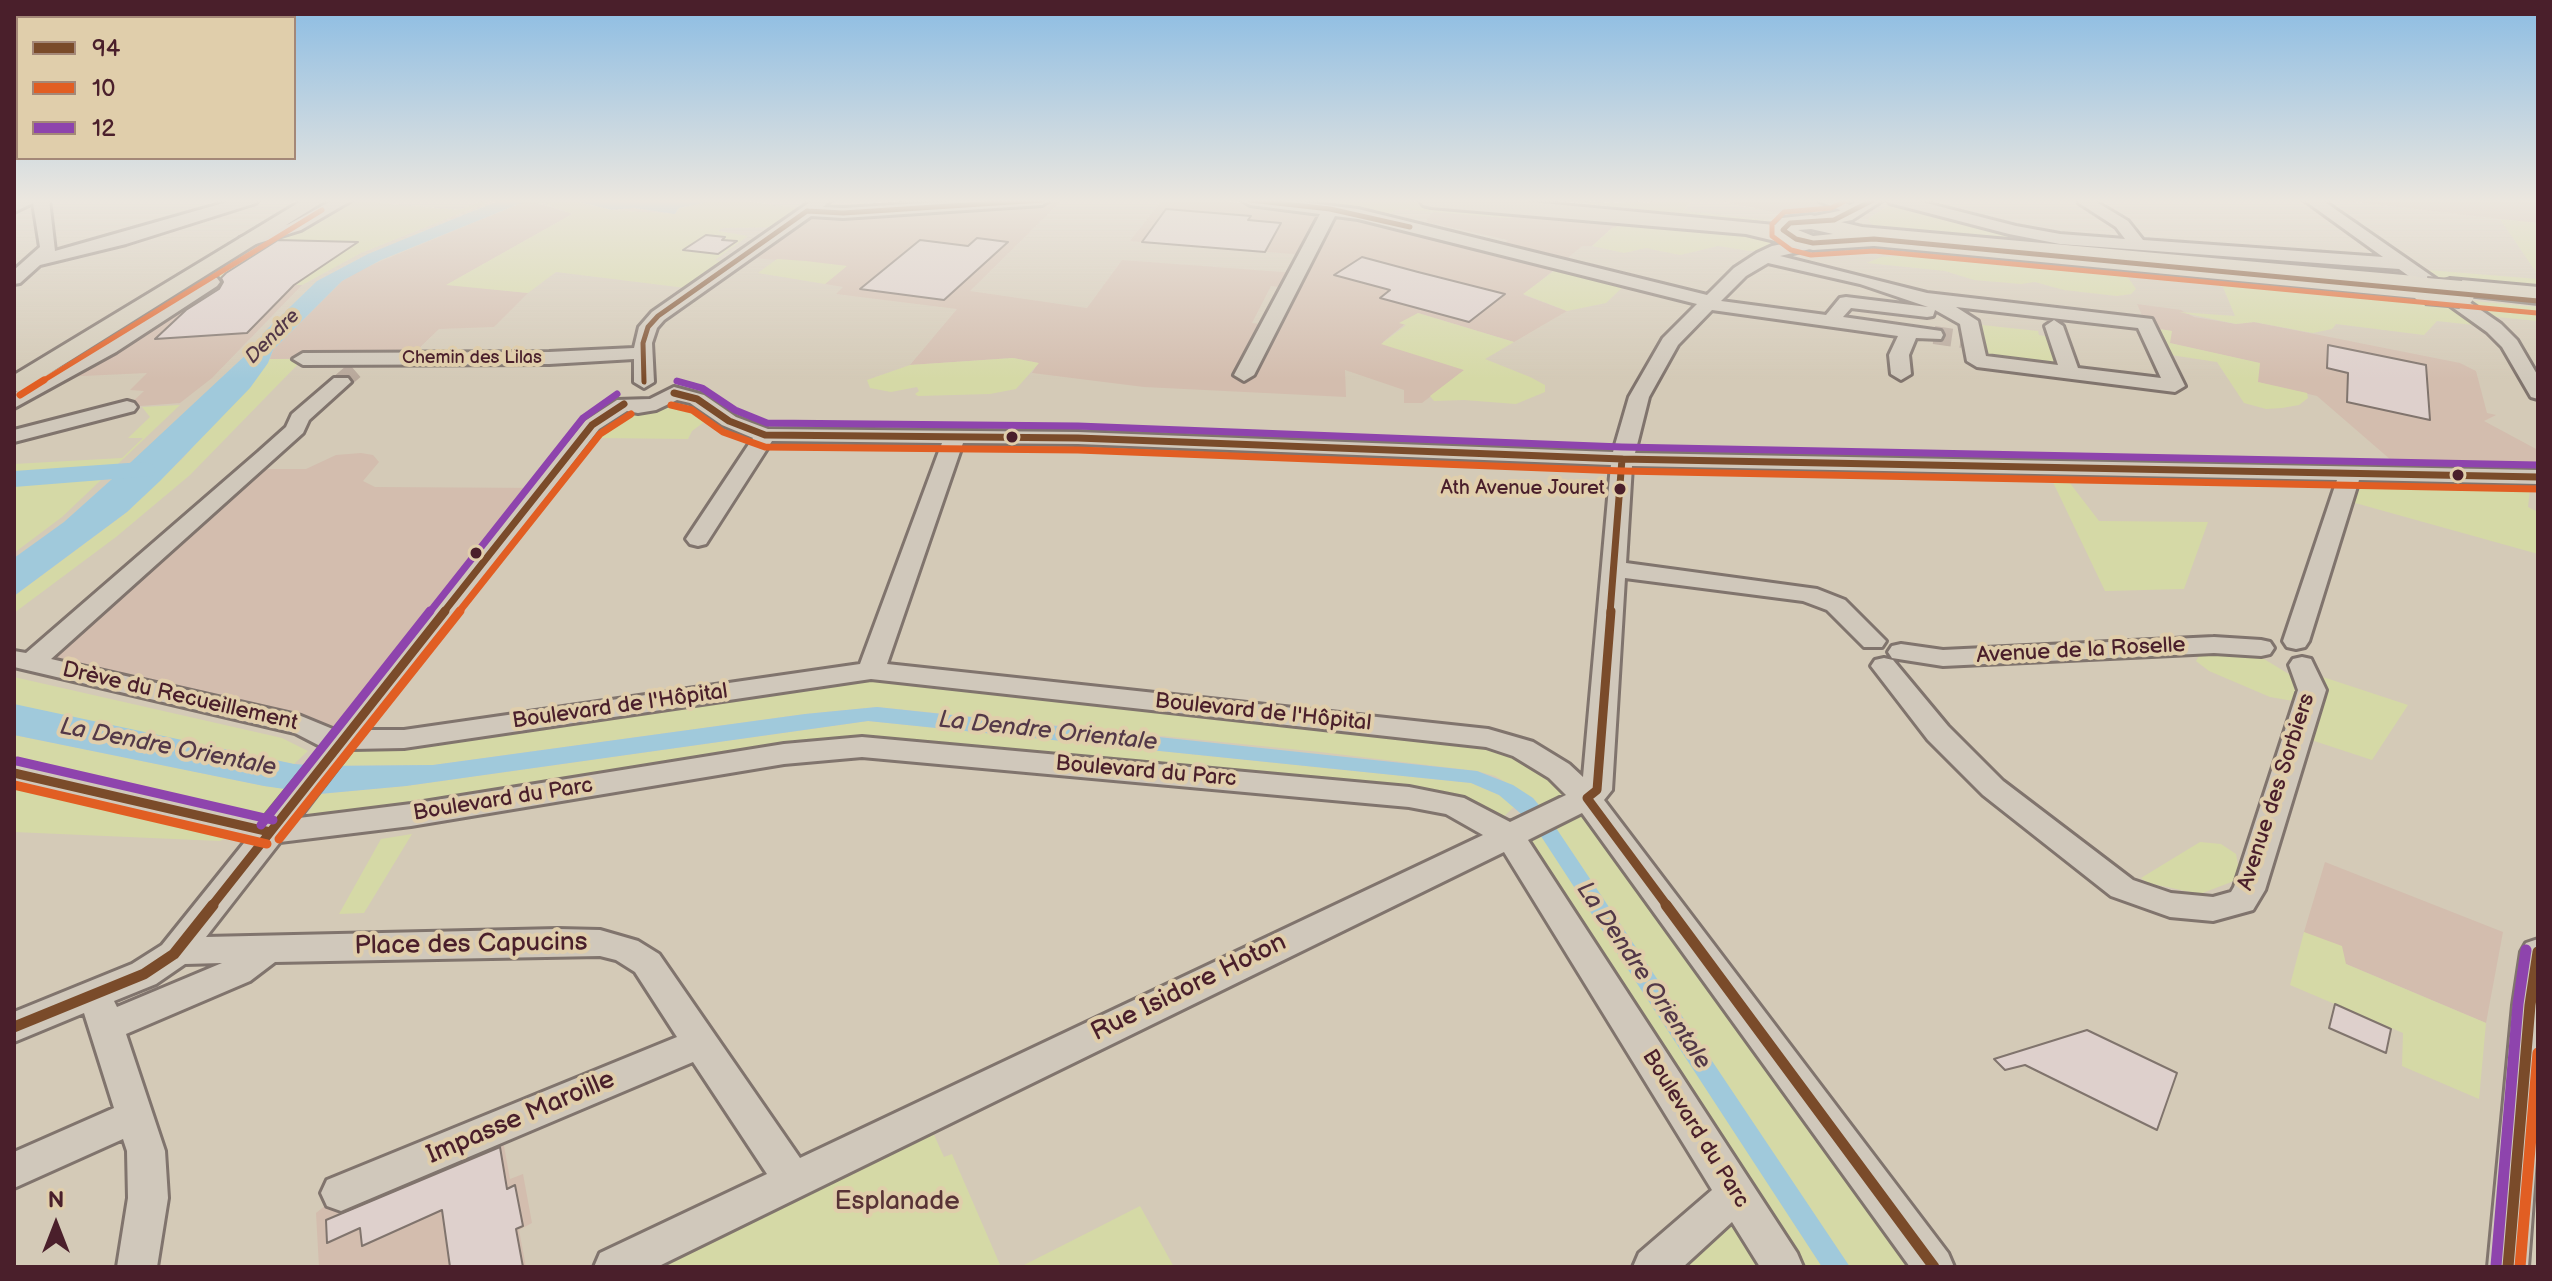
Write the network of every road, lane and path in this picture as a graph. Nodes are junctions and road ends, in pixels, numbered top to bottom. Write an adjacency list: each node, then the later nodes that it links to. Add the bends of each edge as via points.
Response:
1 (39, 260): 12 (street)
2 (206, 260): 31 (main road)
3 (217, 260): 33 (main road)
4 (737, 260): 25 (street, via 664,310 648,327)
5 (1304, 260): 30 (street)
6 (1534, 260): 18 (street)
7 (1762, 260): 18 (street, via 1740,272)
8 (1841, 260): 16 (street, via 1864,280)
9 (2131, 260): 14 (highway)
10 (2245, 260): 14 (street)
11 (2397, 260): 14 (street)
12 (14, 279)
13 (211, 282): 36 (street)
14 (2431, 284): 15 (highway); 17 (highway); 35 (street, via 2510,344)
15 (2538, 295)
16 (1925, 298): 19 (street); 21 (street)
17 (2538, 301)
18 (1707, 303): 20 (street); 42 (street, via 1670,342 1639,397)
19 (1946, 309): 20 (street, via 1938,313 1846,302); 23 (street)
20 (1830, 322): 22 (street)
21 (2053, 322): 23 (street); 28 (street); 28 (street, via 2145,323 2175,386)
22 (1909, 332): 24 (street); 29 (street, via 1899,355)
23 (1968, 333): 28 (street, via 1977,361)
24 (1934, 335)
25 (642, 353): 27 (street, Chemin des Lilas); 32 (street)
26 (303, 359): 27 (street, Chemin des Lilas)
27 (355, 370): 49 (street, via 299,418 296,429 266,457)
28 (2070, 372)
29 (1901, 374)
30 (1244, 375)
31 (14, 376)
32 (644, 382): 34 (street, via 667,383); 37 (street, via 621,393)
33 (14, 385)
34 (674, 393): 37 (street, via 647,406); 39 (street, via 697,399 728,420)
35 (2538, 393)
36 (14, 402)
37 (624, 404): 51 (street, via 592,425)
38 (127, 407): 40 (street)
39 (765, 435): 41 (street); 45 (street)
40 (14, 436)
41 (955, 437): 42 (street, via 1202,441); 50 (street)
42 (1622, 459): 43 (street); 46 (street)
43 (2351, 474): 44 (street); 48 (street)
44 (2538, 477)
45 (698, 539)
46 (1615, 569): 47 (street, via 1808,594 1836,605); 53 (street, via 1597,790)
47 (1886, 653): 48 (street, Avenue de la Roselle, via 1943,658 2214,645 2261,648 2267,639); 48 (street, Avenue des Sorbiers, via 1938,733 1993,788 2122,888 2170,905 2213,909 2242,901 2249,890 2312,690)
48 (2299, 653)
49 (22, 661): 51 (street, Drève du Recueillement, via 301,725)
50 (871, 671): 51 (street, Boulevard de l'Hôpital); 53 (street, Boulevard de l'Hôpital, via 1488,738 1523,749 1559,771)
51 (339, 745): 54 (street)
52 (14, 773): 54 (street, Boulevard du Parc)
53 (1587, 798): 55 (street, Rue Isidore Hoton); 71 (street, Boulevard de l'Hôpital)
54 (276, 824): 55 (street, Boulevard du Parc, via 411,815 784,754 862,747 1409,797 1453,805); 57 (street)
55 (1509, 835): 64 (street, Rue Isidore Hoton); 66 (street, Boulevard du Parc)
56 (268, 949): 57 (street, Place des Capucins); 59 (street, via 238,971); 61 (street, Place des Capucins, via 600,943 647,963)
57 (177, 951): 59 (street)
58 (2538, 952): 72 (street)
59 (101, 1011): 60 (street); 62 (street)
60 (14, 1027)
61 (700, 1043): 64 (street, Place des Capucins); 65 (street, Impasse Maroille)
62 (135, 1116): 63 (street); 67 (street, via 146,1151 148,1198)
63 (14, 1170)
64 (793, 1181): 68 (street, Rue Isidore Hoton)
65 (341, 1193)
66 (1736, 1194): 69 (street); 70 (street, Boulevard du Parc)
67 (137, 1267)
68 (614, 1267)
69 (1653, 1267)
70 (1783, 1267)
71 (1934, 1267)
72 (2508, 1267)

